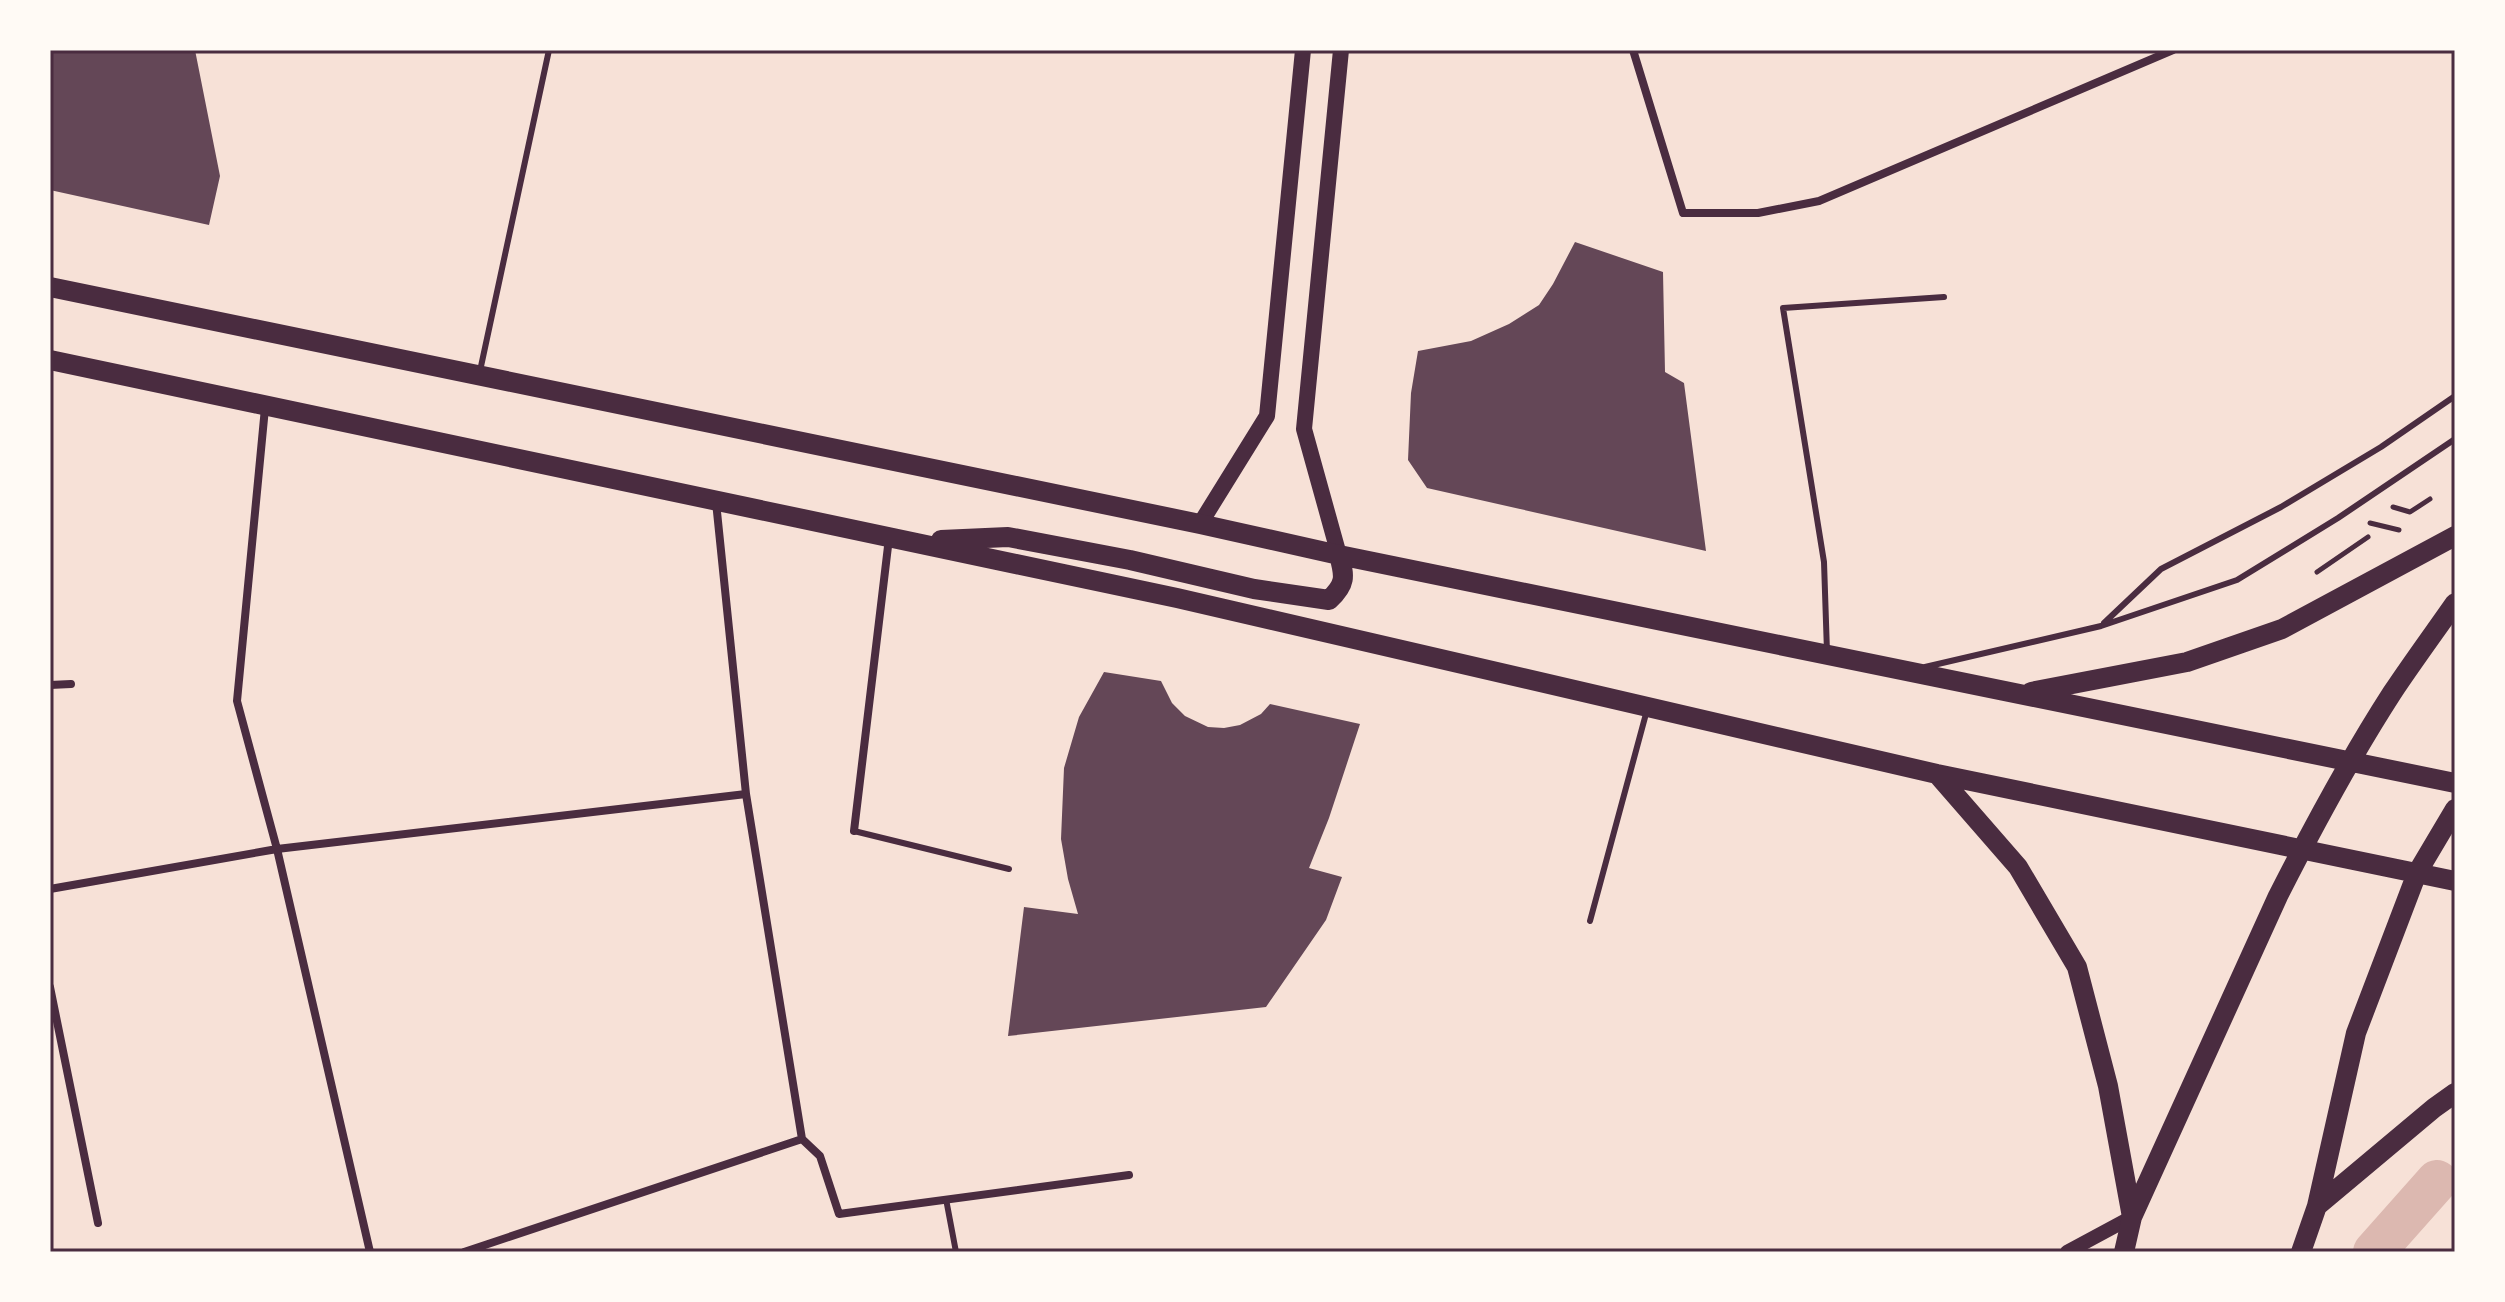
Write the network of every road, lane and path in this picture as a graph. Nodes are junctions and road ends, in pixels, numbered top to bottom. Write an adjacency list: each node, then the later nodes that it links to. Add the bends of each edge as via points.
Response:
1 (549, 50): 9 (lane)
2 (1303, 50): 14 (main road, via 1267,416)
3 (1341, 50): 18 (main road, via 1304,429)
4 (1633, 50): 5 (street, via 1683,213 1758,213 1819,201)
5 (2173, 50)
6 (50, 287): 9 (main road)
7 (1944, 297): 22 (lane, via 1783,308 1824,562)
8 (50, 360): 11 (main road)
9 (480, 375): 14 (main road)
10 (2455, 396): 21 (lane, via 2281,507 2161,569)
11 (266, 407): 13 (main road); 34 (street, via 237,701)
12 (2455, 439): 21 (lane, via 2237,580)
13 (716, 501): 17 (main road); 31 (street)
14 (1200, 524): 18 (main road)
15 (2455, 536): 26 (main road, via 2282,629 2187,662)
16 (2368, 537): 19 (path)
17 (899, 539): 18 (main road, via 1008,537 1329,600 1344,580); 27 (main road); 33 (street)
18 (1339, 555): 22 (main road)
19 (2306, 580)
20 (2455, 603): 28 (main road)
21 (2101, 626): 23 (lane)
22 (1828, 655): 23 (main road)
23 (1907, 671): 26 (main road)
24 (71, 684): 25 (street)
25 (50, 685)
26 (2018, 694): 28 (main road)
27 (1648, 707): 29 (main road); 40 (lane)
28 (2352, 760): 30 (main road); 35 (main road)
29 (1937, 774): 35 (main road); 47 (main road, via 2018,867 2077,967 2108,1086)
30 (2455, 783)
31 (746, 794): 34 (street); 43 (street)
32 (2455, 809): 37 (main road)
33 (854, 831): 36 (lane)
34 (277, 849): 39 (street); 49 (street)
35 (2301, 850): 37 (main road); 47 (main road)
36 (1009, 869)
37 (2417, 873): 38 (main road); 46 (main road, via 2356,1033)
38 (2455, 881)
39 (50, 889)
40 (1590, 921)
41 (50, 987): 48 (street)
42 (2455, 1093): 46 (main road)
43 (802, 1139): 45 (street, via 820,1156 839,1214); 50 (street)
44 (1129, 1175): 45 (street)
45 (946, 1199): 51 (lane)
46 (2317, 1206): 54 (main road)
47 (2132, 1217): 52 (street); 53 (main road)
48 (98, 1223)
49 (370, 1252)
50 (464, 1252)
51 (956, 1252)
52 (2067, 1252)
53 (2124, 1252)
54 (2301, 1252)

